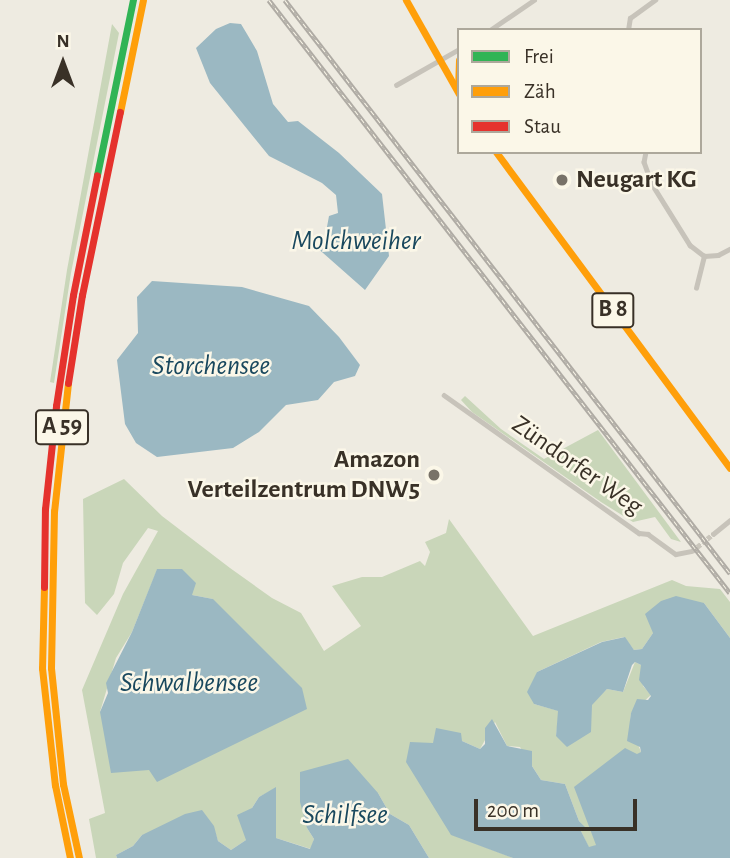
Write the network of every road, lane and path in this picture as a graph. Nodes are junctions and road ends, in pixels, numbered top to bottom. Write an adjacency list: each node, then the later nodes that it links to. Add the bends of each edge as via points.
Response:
1 (134, 0): 22 (main road, A 59, via 73,295 45,509 42,668 55,785)
2 (143, 0): 23 (main road, A 59, via 82,295 54,511 51,668 63,784)
3 (406, 0): 9 (main road)
4 (534, 0): 6 (street)
5 (655, 0): 7 (street, via 633,14)
6 (493, 28)
7 (628, 28)
8 (457, 51): 9 (street)
9 (440, 60): 10 (street); 11 (main road)
10 (396, 85)
11 (457, 92)
12 (497, 154): 18 (main road, B 8)
13 (646, 154): 15 (street, via 652,184 690,245)
14 (730, 248): 15 (street)
15 (704, 256): 16 (street)
16 (696, 288)
17 (444, 395): 21 (street, Zündorfer Weg, via 639,533 648,534 676,554)
18 (730, 468)
19 (730, 520): 20 (street)
20 (713, 534)
21 (692, 551)
22 (70, 858)
23 (79, 858)

